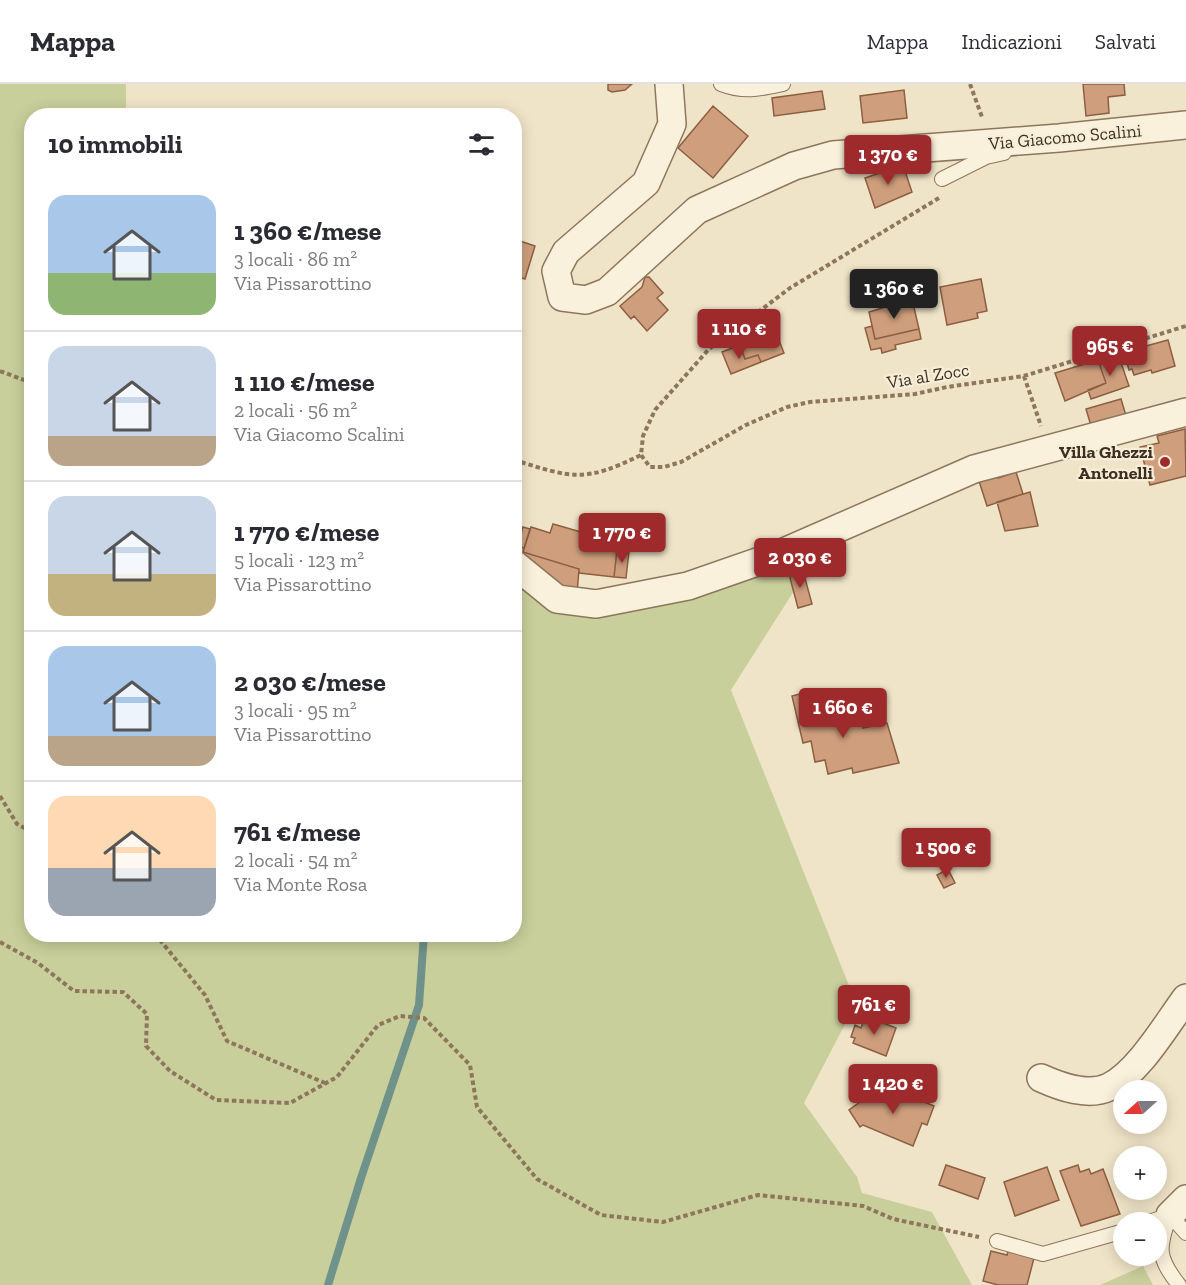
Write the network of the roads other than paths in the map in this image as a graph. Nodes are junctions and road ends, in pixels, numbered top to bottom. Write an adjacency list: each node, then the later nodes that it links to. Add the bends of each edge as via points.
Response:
1 (669, 84): 5 (street, Via Giacomo Scalini, via 672,124 646,183 566,252 556,271 562,297 586,300 607,292 697,210 794,166 833,155)
2 (721, 84): 3 (lane, via 754,91)
3 (783, 84)
4 (1186, 125): 5 (street, Via Giacomo Scalini)
5 (1059, 138): 6 (lane, via 1045,150 986,157)
6 (942, 179)
7 (1186, 412): 8 (street, via 974,469 777,555 688,586 596,604 557,599)
8 (522, 571)
9 (1186, 998): 10 (street, via 1131,1070 1108,1088 1084,1092)
10 (1041, 1078)
11 (1173, 1217): 14 (lane, via 1161,1239 1161,1256)
12 (1113, 1234): 13 (lane, via 1043,1254)
13 (997, 1241)
14 (1179, 1285)

